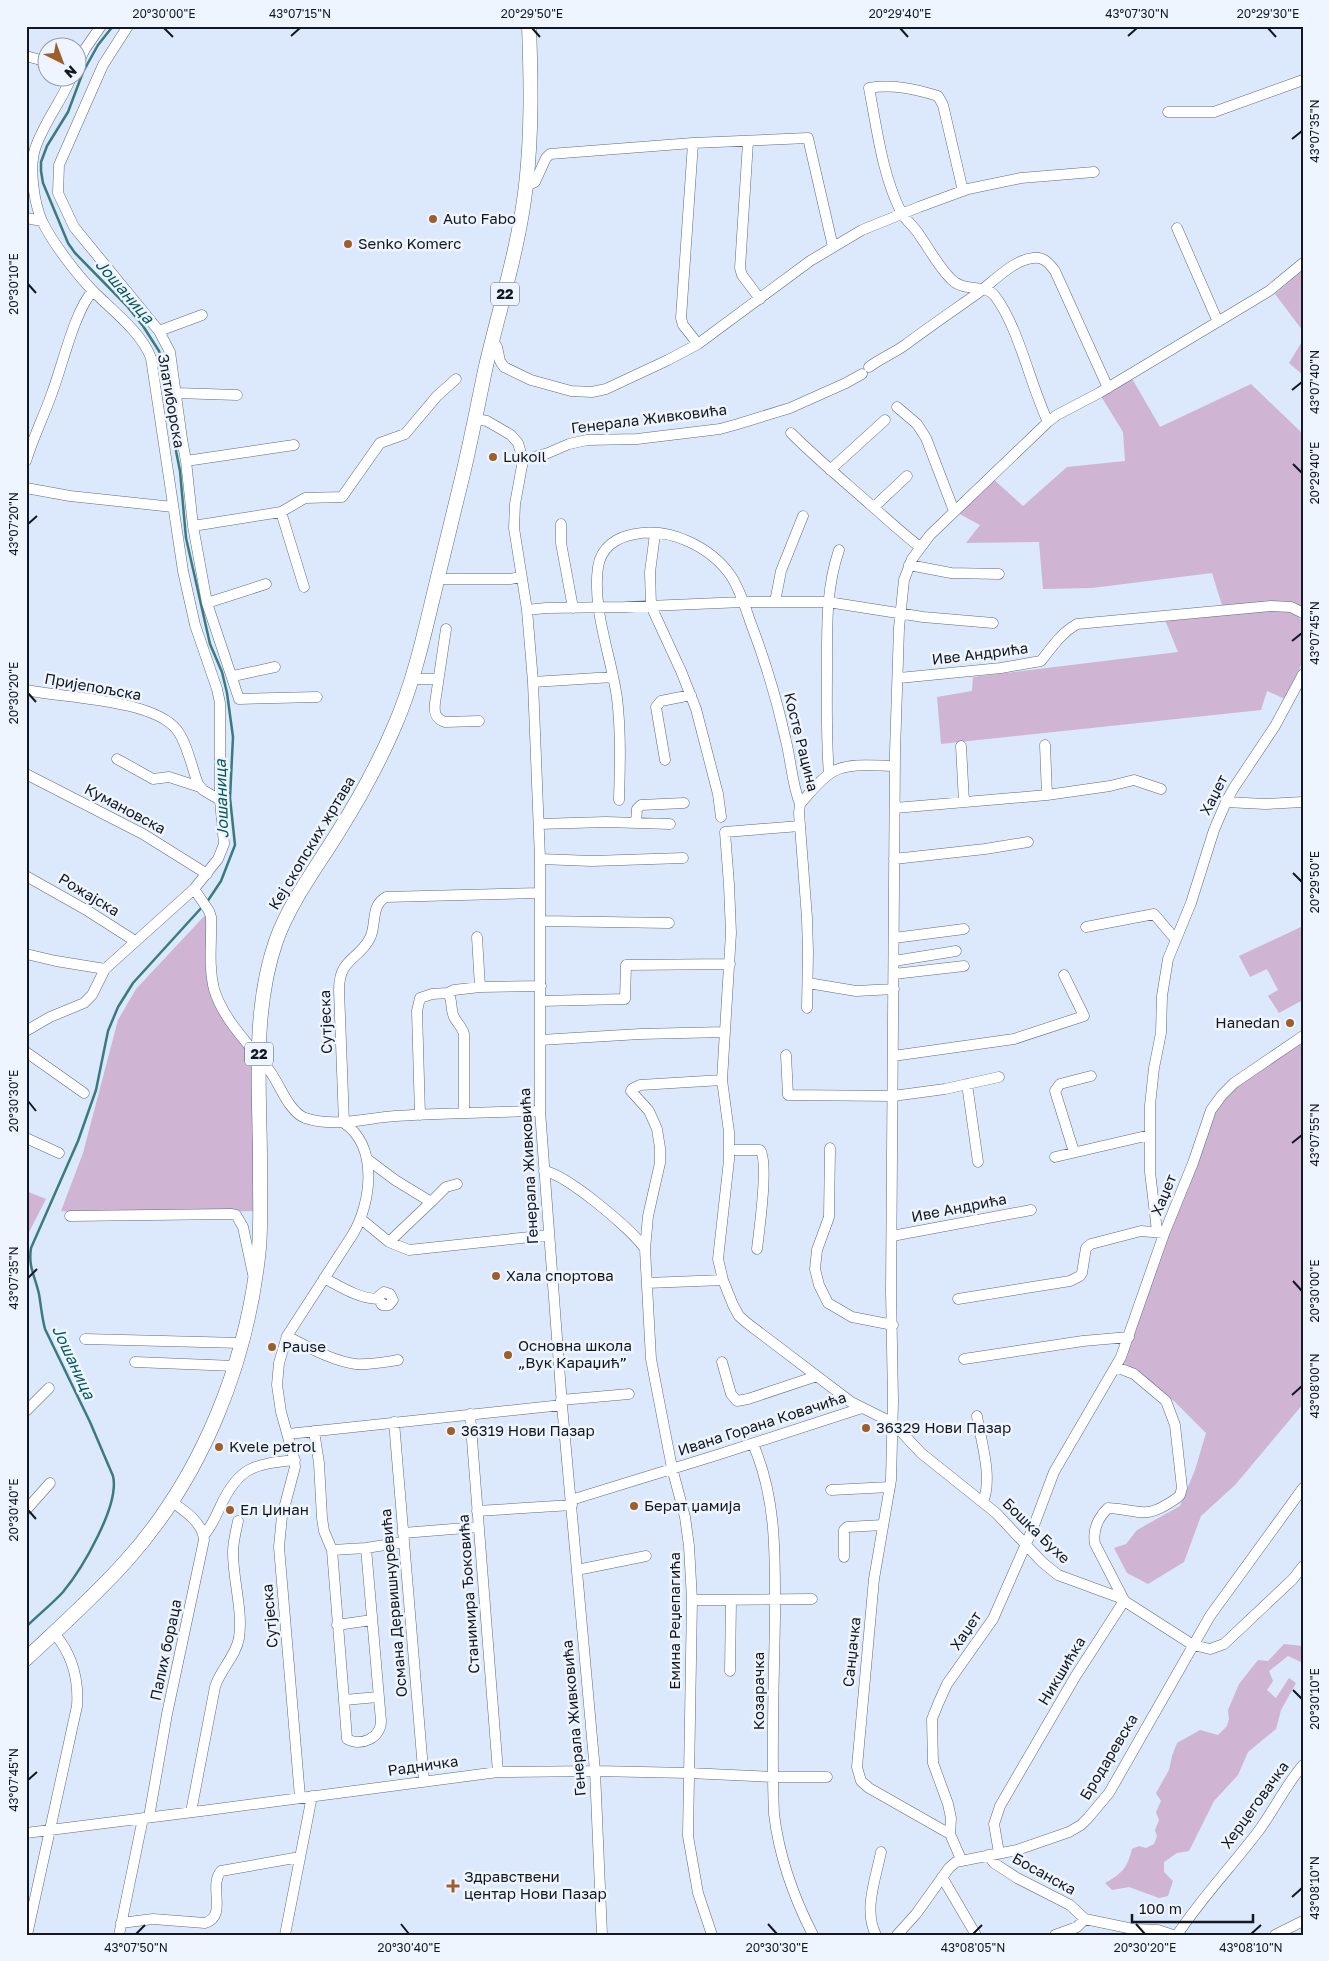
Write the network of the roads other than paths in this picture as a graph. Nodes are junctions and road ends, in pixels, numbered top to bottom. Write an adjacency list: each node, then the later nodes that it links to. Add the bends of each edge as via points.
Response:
1 (101, 26): 4 (street)
2 (128, 26): 24 (street, via 103,65 59,165 58,193 74,226)
3 (529, 26): 11 (main road, 22, via 530,108)
4 (88, 44)
5 (1303, 80): 7 (street, via 1227,109)
6 (66, 88): 15 (street, Златиборска, via 34,152 33,174)
7 (1168, 112)
8 (748, 142): 9 (street); 17 (street, via 808,138); 21 (street, via 740,268)
9 (694, 143): 11 (street, via 550,154 535,182); 26 (street, via 681,318)
10 (1094, 172): 12 (street, via 1021,178)
11 (526, 186): 25 (main road, 22, via 514,256)
12 (963, 191): 13 (street); 13 (street, via 938,96 911,88 869,88 887,174)
13 (902, 214): 17 (street); 19 (street, via 954,282 968,288)
14 (26, 218): 15 (street)
15 (42, 221): 20 (street, Златиборска)
16 (1178, 228): 23 (street)
17 (833, 246): 21 (street)
18 (1303, 263): 23 (street, Иве Андрића, via 1269,291)
19 (983, 289): 28 (street, Генерала Живковића, via 1021,262 1032,258 1048,262 1055,270); 34 (street, via 994,295 1011,326); 38 (street, Генерала Живковића, via 846,383 771,417 712,430 637,439 587,440)
20 (93, 291): 36 (street, Златиборска, via 149,353); 39 (street, via 81,308)
21 (760, 299): 26 (street)
22 (202, 315): 24 (street)
23 (1218, 322): 28 (street, Иве Андрића)
24 (159, 331): 29 (street, via 170,352)
25 (493, 341): 26 (street, via 502,364 507,368 531,380 580,392 614,386); 32 (main road, 22)
26 (698, 344)
27 (456, 379): 47 (street, via 436,396 405,434 380,443 342,497 305,498)
28 (1108, 388): 34 (street, Иве Андрића)
29 (176, 393): 30 (street); 36 (street)
30 (236, 395)
31 (897, 407): 46 (street, via 917,424 926,438)
32 (476, 418): 38 (street, via 487,420 511,435 518,443); 57 (main road, Кеј скопских жртава / 22)
33 (885, 420): 41 (street)
34 (1048, 422): 46 (street, Иве Андрића)
35 (791, 433): 41 (street)
36 (173, 441): 40 (street); 44 (street, Златиборска)
37 (294, 444): 40 (street)
38 (523, 460): 56 (street, Генерала Живковића, via 514,521)
39 (26, 461)
40 (186, 461): 50 (street)
41 (830, 470): 45 (street)
42 (907, 476): 45 (street)
43 (26, 488): 44 (street)
44 (173, 507): 94 (street, Златиборска, via 190,605 219,697)
45 (874, 508): 52 (street)
46 (954, 511): 52 (street, Иве Андрића)
47 (280, 512): 50 (street); 59 (street)
48 (803, 516): 61 (street, via 781,571)
49 (561, 524): 66 (street, via 561,543)
50 (193, 526): 63 (street)
51 (655, 534): 60 (street, Косте Рацина, via 689,542 713,558 729,573); 64 (street, via 650,572); 65 (street, Косте Рацина, via 644,532 617,539 608,546 600,561)
52 (920, 547): 54 (street, Иве Андрића)
53 (839, 550): 62 (street)
54 (909, 565): 55 (street, via 952,573); 68 (street, Иве Андрића)
55 (999, 574)
56 (521, 577): 57 (street); 67 (street, Генерала Живковића)
57 (438, 579): 77 (main road, Кеј скопских жртава / 22)
58 (266, 584): 63 (street)
59 (304, 587)
60 (743, 602): 61 (street); 64 (street); 100 (street, Косте Рацина, via 777,705)
61 (775, 602): 62 (street)
62 (828, 602): 68 (street, Иве Андрића); 90 (street)
63 (207, 603): 74 (street)
64 (651, 606): 65 (street); 81 (street)
65 (600, 607): 66 (street); 75 (street)
66 (574, 608): 67 (street)
67 (527, 610): 79 (street, Генерала Живковића)
68 (900, 613): 70 (street, Иве Андрића); 76 (street, Иве Андрића)
69 (1303, 614): 76 (street, Иве Андрића, via 1291,607 1271,606 1077,624 1057,640 1041,661)
70 (994, 623)
71 (446, 629): 78 (street)
72 (275, 668): 74 (street)
73 (1303, 674): 97 (street, Хаџет, via 1275,726)
74 (233, 676): 82 (street, via 240,699)
75 (613, 677): 79 (street); 95 (street, via 619,723)
76 (899, 678): 88 (street, Иве Андрића)
77 (412, 679): 78 (street); 145 (main road, Кеј скопских жртава / 22, via 375,768 297,898 277,939 265,986)
78 (438, 679): 83 (street, via 434,712 437,718 445,722)
79 (533, 682): 103 (street, Генерала Живковића)
80 (26, 690): 91 (street, Пријепољска, via 116,704 164,718 180,735)
81 (691, 695): 87 (street, via 660,701 656,707); 102 (street, via 718,794)
82 (317, 698)
83 (479, 721)
84 (1044, 745): 93 (street)
85 (961, 746): 96 (street)
86 (117, 759): 91 (street, via 153,779 169,777)
87 (665, 760)
88 (895, 766): 90 (street, via 848,767); 101 (street, Иве Андрића)
89 (26, 774): 111 (street, Кумановска, via 143,834)
90 (828, 774): 100 (street)
91 (200, 787): 94 (street)
92 (1161, 789): 93 (street, via 1134,780)
93 (1047, 795): 96 (street)
94 (220, 800): 111 (street, via 225,838 223,850)
95 (620, 800)
96 (964, 802): 101 (street)
97 (1226, 802): 98 (street); 121 (street, Хаџет)
98 (1303, 802)
99 (684, 803): 104 (street, via 641,805 637,809)
100 (800, 804): 106 (street, Косте Рацина)
101 (895, 808): 110 (street, Иве Андрића)
102 (721, 817)
103 (539, 824): 104 (street); 109 (street, Генерала Живковића)
104 (636, 824): 105 (street)
105 (670, 824)
106 (800, 826): 126 (street, via 725,832 731,904); 131 (street, Косте Рацина)
107 (1028, 842): 110 (street)
108 (683, 858): 109 (street)
109 (540, 859): 114 (street, Генерала Живковића)
110 (894, 859): 120 (street, Иве Андрића)
111 (207, 874): 113 (street)
112 (26, 876): 122 (street, Рожајска)
113 (197, 892): 122 (street, via 160,918); 145 (street, via 211,917 211,970 218,1000)
114 (540, 893): 115 (street, Генерала Живковића); 155 (street, Сутјеска, via 386,897 379,902 369,940 344,967 339,983)
115 (541, 921): 116 (street); 132 (street, Генерала Живковића)
116 (668, 923)
117 (1086, 927): 121 (street, via 1154,914)
118 (964, 929): 120 (street)
119 (478, 937): 133 (street)
120 (894, 938): 125 (street, Иве Андрића)
121 (1176, 940): 156 (street, Хаџет, via 1168,960 1162,996 1161,1033 1150,1094)
122 (135, 941): 128 (street)
123 (956, 951): 125 (street)
124 (26, 954): 128 (street)
125 (894, 961): 129 (street, Иве Андрића)
126 (730, 964): 136 (street, via 626,965 625,999); 139 (street)
127 (964, 966): 129 (street)
128 (105, 969): 138 (street, via 92,995 84,1003)
129 (894, 974): 134 (street, Иве Андрића)
130 (1064, 975): 144 (street, via 1084,1016 1014,1039)
131 (808, 983): 134 (street, via 856,991); 137 (street, Косте Рацина)
132 (541, 986): 133 (street); 136 (street, Генерала Живковића)
133 (480, 987): 135 (street)
134 (894, 989): 144 (street, Иве Андрића)
135 (448, 993): 153 (street, via 453,1016 464,1034); 154 (street, via 426,995 418,1000)
136 (541, 1001): 141 (street, Генерала Живковића)
137 (806, 1008)
138 (26, 1031)
139 (725, 1032): 141 (street); 148 (street)
140 (1303, 1036): 171 (street, Хаџет, via 1259,1064 1222,1095 1209,1116 1193,1163)
141 (540, 1040): 152 (street, Генерала Живковића)
142 (26, 1052): 150 (street)
143 (786, 1055): 151 (street, via 788,1095)
144 (893, 1056): 151 (street, Иве Андрића)
145 (259, 1059): 155 (street, via 298,1114); 178 (main road, Кеј скопских жртава / 22, via 260,1212)
146 (1091, 1076): 160 (street, via 1060,1084 1055,1091)
147 (998, 1077): 149 (street)
148 (722, 1080): 159 (street); 175 (street, Емина Реџепагића, via 640,1085 632,1089 649,1112 657,1129 660,1148)
149 (967, 1084): 151 (street); 164 (street)
150 (84, 1093)
151 (893, 1096): 173 (street, Иве Андрића)
152 (540, 1112): 153 (street); 165 (street, Генерала Живковића)
153 (464, 1113): 154 (street)
154 (420, 1115): 155 (street, via 364,1118)
155 (344, 1123): 163 (street, Сутјеска, via 355,1133)
156 (1150, 1136): 160 (street); 171 (street, Хаџет, via 1151,1190)
157 (26, 1138): 161 (street)
158 (830, 1148): 183 (street, via 829,1217 817,1250 815,1269 819,1285 828,1303 852,1317)
159 (729, 1150): 176 (street, via 760,1150 763,1156); 179 (street, via 729,1176 718,1259)
160 (1074, 1152): 162 (street)
161 (59, 1153)
162 (1055, 1157)
163 (367, 1160): 167 (street); 170 (street, Сутјеска, via 368,1190)
164 (978, 1162)
165 (544, 1171): 172 (street, Генерала Живковића); 175 (street, via 569,1182 623,1226)
166 (457, 1184): 167 (street, via 446,1186)
167 (430, 1202): 174 (street)
168 (1031, 1210): 173 (street, Иве Андрића)
169 (70, 1216): 178 (street, Кеј скопских жртава, via 236,1215 244,1227)
170 (361, 1219): 174 (street); 177 (street, Сутјеска)
171 (1161, 1232): 181 (street, Хаџет, via 1141,1231 1088,1245 1082,1272 1070,1281); 185 (street, Хаџет)
172 (549, 1236): 174 (street, via 413,1251); 197 (street, Генерала Живковића)
173 (892, 1236): 183 (street, Иве Андрића)
174 (389, 1242)
175 (645, 1249): 180 (street, Емина Реџепагића)
176 (757, 1249)
177 (324, 1278): 182 (street, via 352,1293); 184 (street, Сутјеска)
178 (254, 1280): 187 (main road, Кеј скопских жртава / 22)
179 (723, 1280): 180 (street); 194 (street, via 739,1316)
180 (647, 1283): 208 (street, Емина Реџепагића, via 651,1359)
181 (958, 1299)
182 (378, 1300)
183 (893, 1326): 203 (street, Иве Андрића)
184 (287, 1336): 189 (street, via 333,1358 355,1364); 205 (street, Сутјеска, via 278,1362 277,1378 281,1412)
185 (1129, 1337): 188 (street); 193 (street, Хаџет)
186 (85, 1339): 187 (street)
187 (241, 1343): 192 (main road, Кеј скопских жртава / 22)
188 (964, 1359)
189 (398, 1360)
190 (134, 1362): 192 (street)
191 (722, 1362): 194 (street, via 731,1394 737,1401)
192 (235, 1366): 213 (main road, Кеј скопских жртава / 22, via 208,1435)
193 (1116, 1367): 223 (street, Хаџет, via 1054,1472); 234 (street, via 1134,1374 1168,1406 1175,1425 1182,1492 1168,1504 1148,1513 1108,1508 1099,1518 1094,1534 1095,1544)
194 (817, 1376): 198 (street)
195 (50, 1388): 199 (street)
196 (629, 1394): 197 (street)
197 (561, 1402): 200 (street); 214 (street, Генерала Живковића)
198 (862, 1408): 203 (street); 206 (street, Ивана Горана Ковачића)
199 (26, 1412)
200 (470, 1414): 202 (street); 217 (street, Станимира Ђоковића)
201 (977, 1416): 215 (street, Бошка Бухе, via 987,1476)
202 (394, 1422): 204 (street); 222 (street, Османа Дервишнуревића)
203 (893, 1423): 210 (street, Санџачка); 215 (street, Бошка Бухе, via 921,1453)
204 (314, 1431): 205 (street); 225 (street, via 322,1518)
205 (288, 1434): 207 (street, Сутјеска)
206 (753, 1444): 208 (street, Ивана Горана Ковачића); 233 (street, Козарачка, via 766,1478 772,1508)
207 (295, 1460): 221 (street, via 262,1465 237,1478); 251 (street, Сутјеска, via 280,1527 279,1547)
208 (672, 1468): 214 (street); 231 (street, Емина Реџепагића, via 688,1539)
209 (50, 1483): 216 (street)
210 (890, 1488): 212 (street); 219 (street, Санџачка)
211 (1303, 1488): 238 (street, Бродаревска, via 1210,1616)
212 (831, 1490)
213 (172, 1502): 221 (street, via 186,1512); 237 (main road, Кеј скопских жртава / 22, via 126,1561)
214 (571, 1502): 217 (street); 229 (street, Генерала Живковића)
215 (983, 1502): 223 (street, Бошка Бухе)
216 (26, 1510)
217 (477, 1511): 220 (street, Станимира Ђоковића)
218 (238, 1522): 252 (street, via 232,1551 239,1640 214,1687)
219 (883, 1525): 227 (street, via 846,1527); 256 (street, Санџачка, via 874,1579 858,1775 869,1788)
220 (478, 1526): 222 (street); 244 (street, Станимира Ђоковића)
221 (204, 1535): 253 (street, Палих бораца)
222 (403, 1537): 224 (street); 249 (street, Османа Дервишнуревића)
223 (1025, 1545): 234 (street, Бошка Бухе, via 1058,1575); 256 (street, Хаџет, via 993,1618 947,1684 932,1719 933,1763 948,1804)
224 (366, 1549): 225 (street); 235 (street)
225 (332, 1550): 236 (street)
226 (646, 1556): 229 (street)
227 (844, 1557)
228 (1303, 1566): 238 (street, via 1224,1644 1210,1649)
229 (578, 1570): 245 (street, Генерала Живковића)
230 (812, 1599): 233 (street)
231 (692, 1600): 232 (street); 246 (street, Емина Реџепагића)
232 (730, 1600): 233 (street); 240 (street)
233 (775, 1600): 247 (street, Козарачка)
234 (1124, 1601): 238 (street); 258 (street, Никшићка, via 1075,1677 997,1813 994,1828)
235 (372, 1620): 236 (street); 241 (street)
236 (337, 1625): 242 (street)
237 (54, 1633): 239 (main road, Кеј скопских жртава / 22); 254 (street, via 71,1661 77,1682 77,1699)
238 (1193, 1645): 258 (street, Бродаревска, via 1109,1793 1088,1818 1069,1832)
239 (26, 1659)
240 (730, 1670)
241 (378, 1697): 242 (street); 242 (street, via 380,1729 373,1738 357,1742 350,1741 345,1735)
242 (344, 1700)
243 (1303, 1765): 277 (street, Херцеговачка, via 1260,1829)
244 (498, 1772): 245 (street, Радничка); 249 (street, Радничка)
245 (596, 1772): 246 (street, Радничка); 270 (street, Генерала Живковића)
246 (689, 1773): 247 (street, Радничка); 271 (street, Емина Реџепагића, via 690,1856 700,1903)
247 (773, 1777): 248 (street, Радничка); 272 (street, Козарачка, via 774,1814 780,1846)
248 (827, 1777)
249 (424, 1782): 250 (street, Радничка)
250 (312, 1796): 251 (street, Радничка); 260 (street)
251 (300, 1797): 252 (street, Радничка)
252 (191, 1812): 253 (street, Радничка)
253 (146, 1817): 254 (street, Радничка); 265 (street, Палих бораца)
254 (50, 1830): 255 (street, Радничка); 267 (street)
255 (26, 1833)
256 (950, 1834): 261 (street, Хаџет)
257 (881, 1852): 273 (street, via 870,1908)
258 (1000, 1853): 259 (street, Бродаревска)
259 (988, 1855): 261 (street, Бродаревска); 263 (street, Босанска, via 994,1863 1012,1874 1070,1905)
260 (300, 1857): 265 (street, via 221,1871 216,1881 217,1911 211,1921 153,1919); 269 (street)
261 (961, 1860): 262 (street)
262 (942, 1877): 266 (street); 274 (street)
263 (1085, 1919): 275 (street, via 1077,1927); 276 (street, Босанска)
264 (1303, 1921): 278 (street)
265 (121, 1923): 268 (street, Палих бораца)
266 (904, 1932)
267 (27, 1935)
268 (119, 1935)
269 (285, 1935)
270 (602, 1935)
271 (712, 1935)
272 (813, 1935)
273 (876, 1935)
274 (976, 1935)
275 (1055, 1935)
276 (1173, 1935)
277 (1177, 1935)
278 (1275, 1935)

